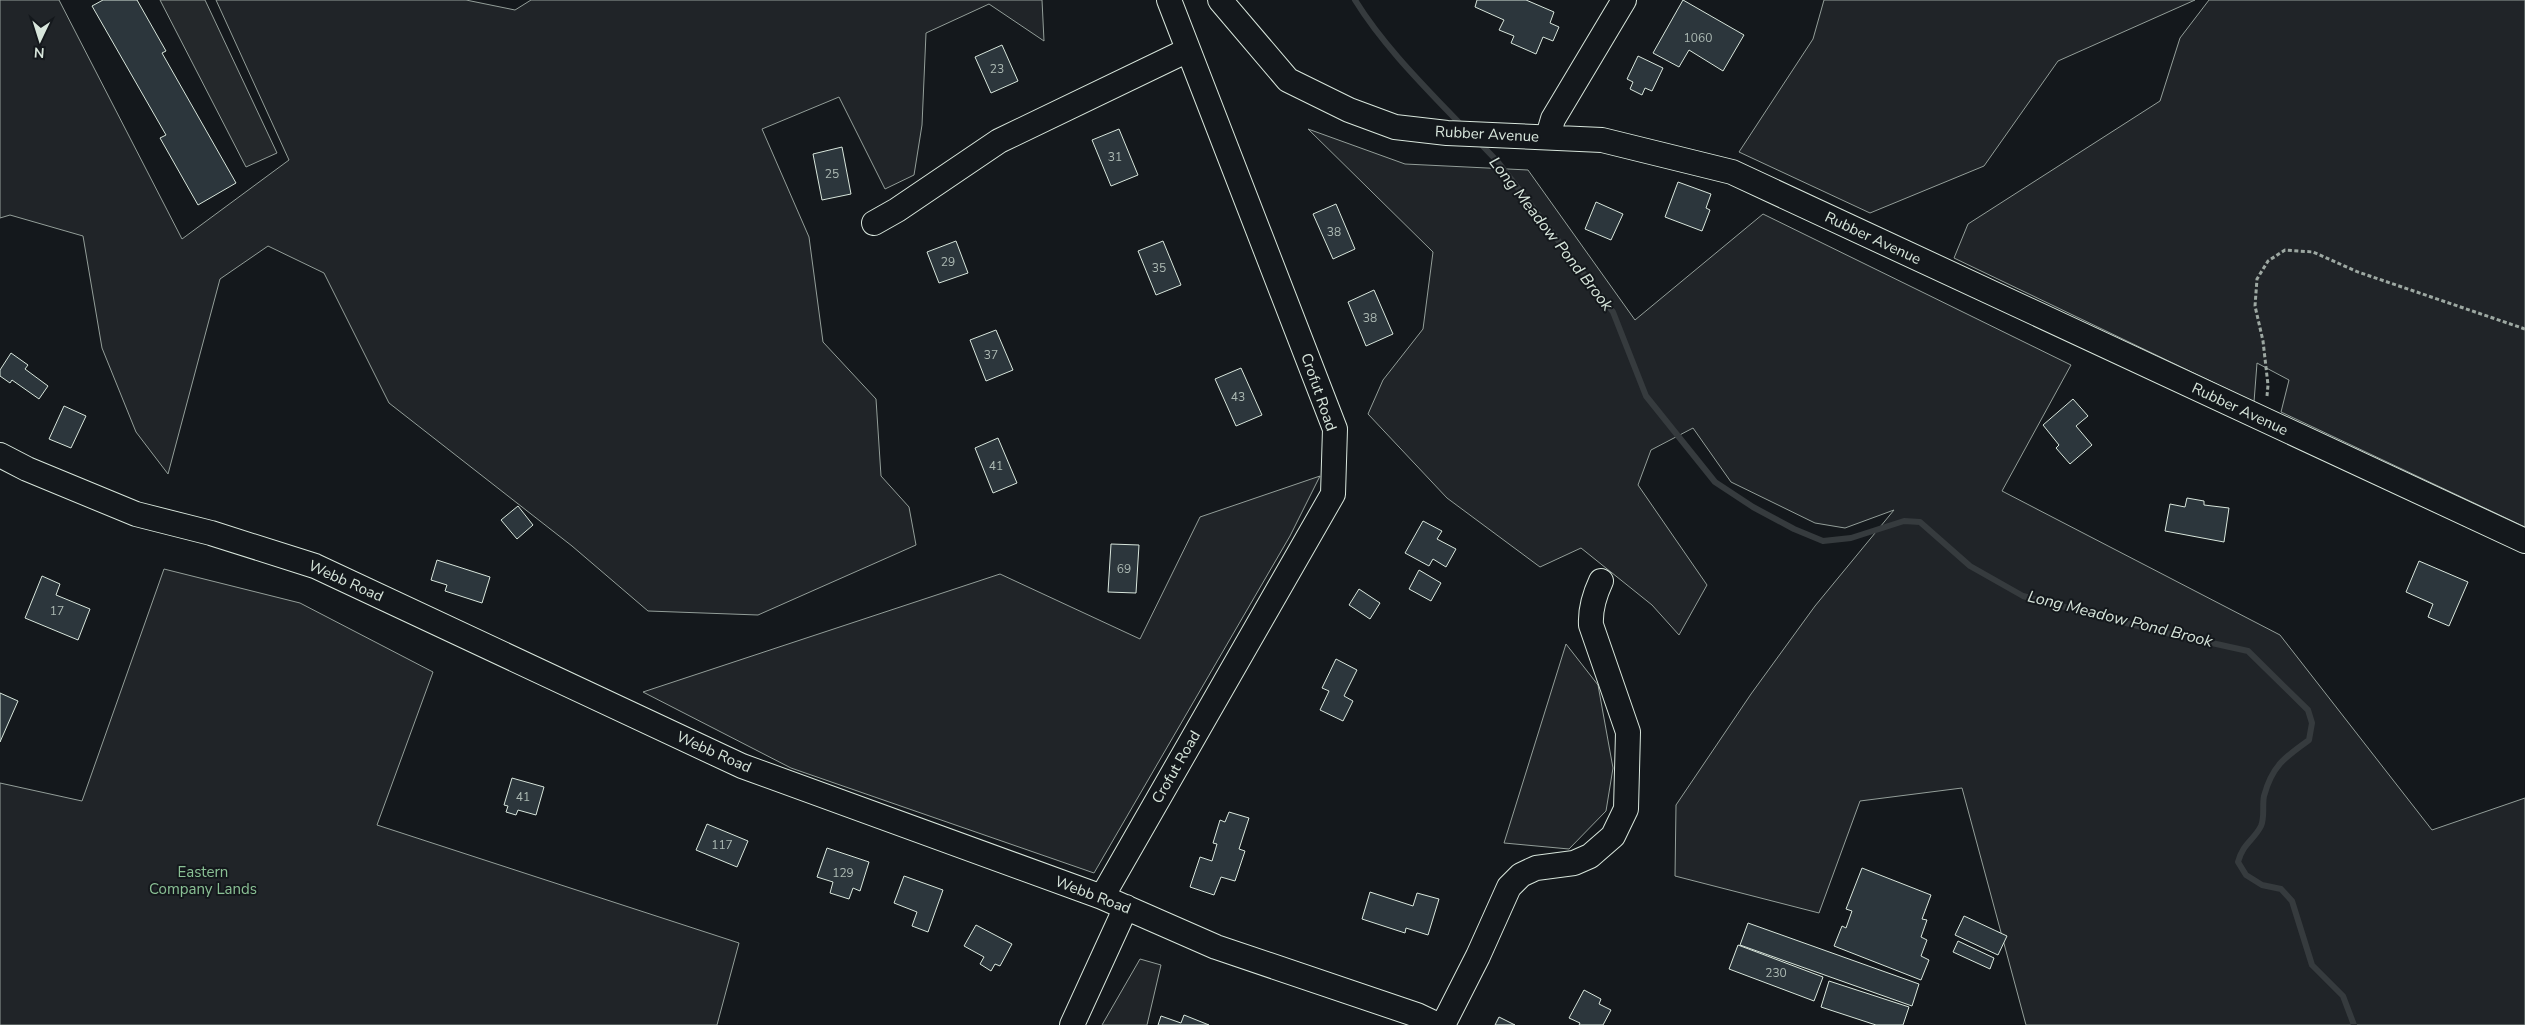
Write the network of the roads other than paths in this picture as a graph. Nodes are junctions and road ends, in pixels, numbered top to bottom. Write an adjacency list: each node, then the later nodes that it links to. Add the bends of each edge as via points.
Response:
1 (1169, 0): 4 (street, Crofut Road)
2 (1220, 0): 5 (street, Rubber Avenue, via 1288,80 1349,110 1395,128)
3 (1624, 0): 5 (street, via 1554,120)
4 (1188, 50): 6 (street, via 999,141); 10 (street, Crofut Road, via 1335,428 1332,494)
5 (1548, 136): 8 (street, Rubber Avenue, via 1602,140 1732,172)
6 (874, 223)
7 (0, 455): 10 (street, Webb Road, via 136,514 211,533 315,566 742,766)
8 (2525, 541)
9 (1601, 581): 14 (street, via 1593,598 1591,620 1628,732 1626,809 1613,836 1590,856 1574,863 1536,868 1521,875 1509,887)
10 (1102, 897): 11 (street, Webb Road)
11 (1126, 907): 12 (street); 13 (street, Webb Road, via 1216,947)
12 (1072, 1025)
13 (1438, 1025)
14 (1443, 1025)

